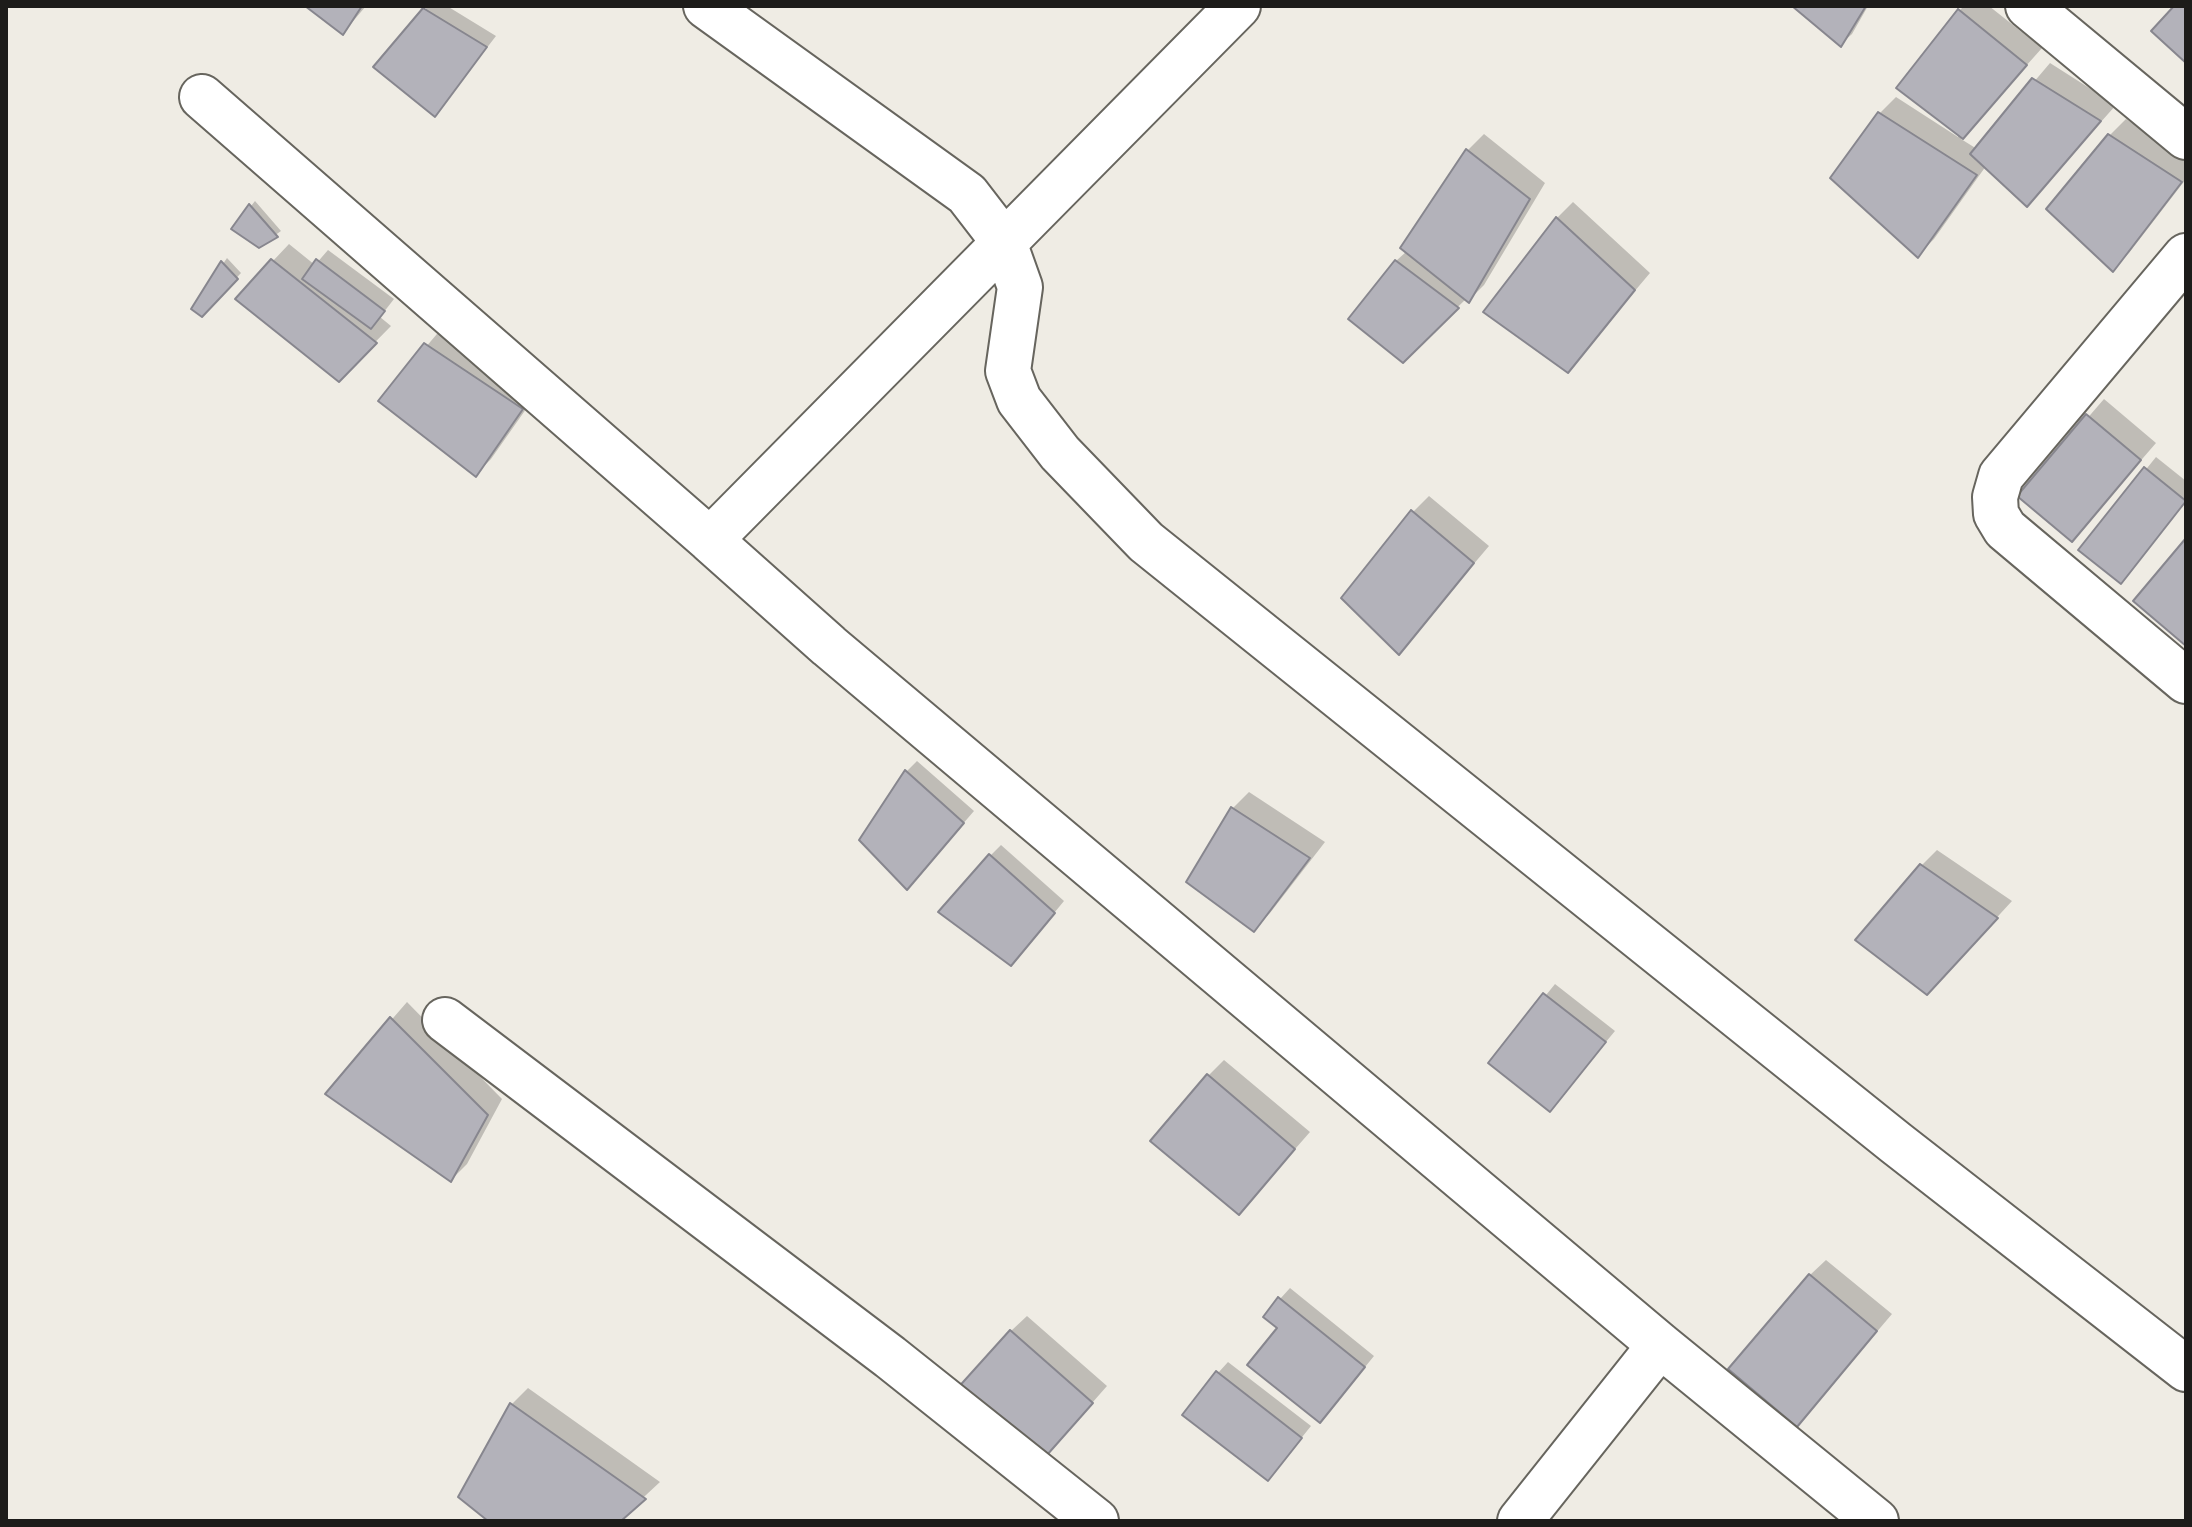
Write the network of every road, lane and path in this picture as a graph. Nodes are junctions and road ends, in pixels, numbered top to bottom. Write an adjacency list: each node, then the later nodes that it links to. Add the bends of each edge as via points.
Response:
1 (706, 6): 6 (street, via 967,194)
2 (1238, 6): 6 (street)
3 (2028, 6): 5 (street)
4 (202, 97): 8 (street)
5 (2186, 137)
6 (1004, 242): 8 (street); 12 (street, via 1020,287 1008,371 1019,400 1060,453 1146,542 1884,1134)
7 (2186, 256): 9 (street, via 2001,476 1995,497 1996,514 2005,529)
8 (710, 540): 11 (street)
9 (2186, 681)
10 (445, 1020): 13 (street, via 890,1357)
11 (1660, 1345): 14 (street); 15 (street)
12 (2186, 1369)
13 (1096, 1521)
14 (1520, 1521)
15 (1876, 1521)

